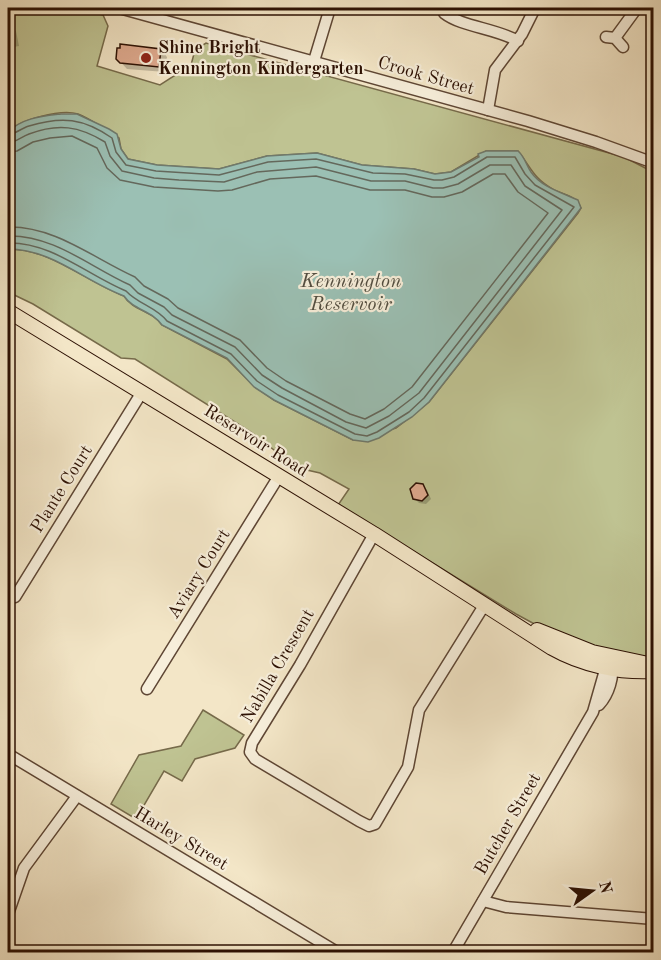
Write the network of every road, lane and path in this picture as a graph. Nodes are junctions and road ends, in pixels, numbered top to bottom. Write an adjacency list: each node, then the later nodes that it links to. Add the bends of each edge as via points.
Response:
1 (119, 8): 8 (street, Crook Street)
2 (330, 8): 8 (street)
3 (535, 8): 6 (street)
4 (637, 8): 7 (street, via 611,38)
5 (441, 12): 6 (street)
6 (518, 41): 9 (street, via 495,70)
7 (623, 47)
8 (314, 61): 9 (street, Crook Street)
9 (488, 110): 10 (street, Crook Street)
10 (654, 163)
11 (8, 311): 12 (main road, Reservoir Road)
12 (141, 392): 13 (main road, Reservoir Road); 15 (street, Plante Court, via 15,597)
13 (279, 476): 14 (main road, Reservoir Road); 20 (street, Aviary Court)
14 (374, 534): 16 (main road, Reservoir Road); 16 (street, Nabilla Crescent, via 252,743 250,752 255,759 373,826 408,767 419,710)
15 (8, 592)
16 (485, 604): 17 (main road, Reservoir Road)
17 (610, 664): 18 (main road, Reservoir Road); 19 (main road, Reservoir Road, via 641,672); 23 (street, Butcher Street, via 606,694)
18 (654, 665)
19 (654, 671)
20 (147, 689)
21 (8, 754): 22 (street, Harley Street)
22 (77, 796): 24 (street, via 24,868); 26 (street, Harley Street)
23 (483, 901): 25 (street, via 500,906); 27 (street, Butcher Street)
24 (8, 914)
25 (654, 919)
26 (337, 952)
27 (453, 952)

